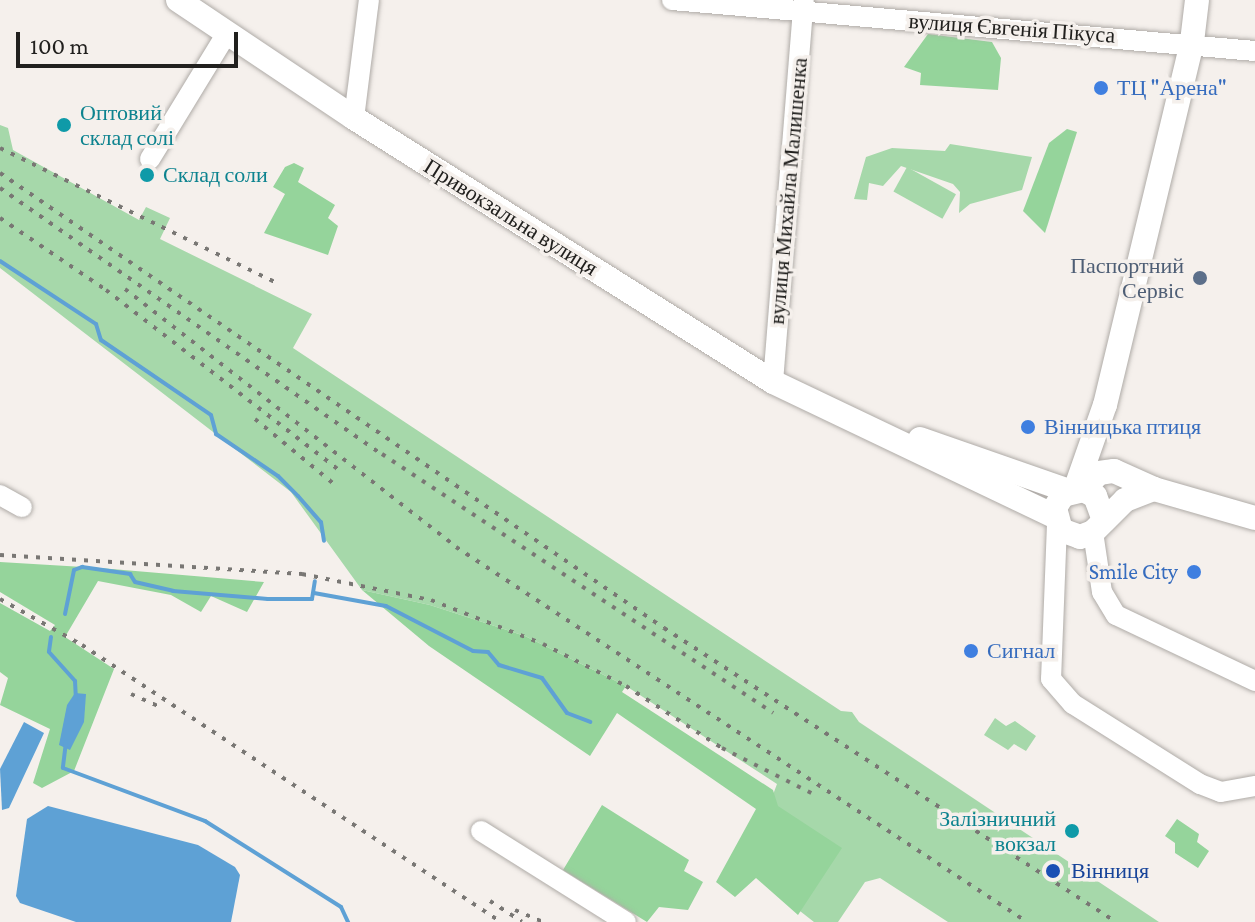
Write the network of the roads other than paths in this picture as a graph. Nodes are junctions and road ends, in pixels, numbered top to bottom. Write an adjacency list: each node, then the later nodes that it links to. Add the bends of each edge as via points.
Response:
1 (178, 0): 6 (main road, Привокзальна вулиця)
2 (369, 0): 9 (street)
3 (672, 0): 5 (street, вулиця Євгенія Пікуса)
4 (1197, 0): 7 (main road)
5 (804, 5): 7 (street, вулиця Євгенія Пікуса); 11 (street, вулиця Михайла Малишенка)
6 (227, 33): 9 (main road, Привокзальна вулиця); 10 (street)
7 (1192, 42): 8 (street, вулиця Євгенія Пікуса); 13 (main road)
8 (1255, 51)
9 (354, 118): 11 (main road, Привокзальна вулиця)
10 (150, 159)
11 (773, 382): 12 (main road, Привокзальна вулиця)
12 (853, 418): 15 (main road); 21 (main road)
13 (1099, 427): 14 (main road); 15 (main road, via 1081,458); 17 (main road)
14 (1114, 471): 16 (main road); 17 (main road, via 1099,473); 22 (main road, via 1114,491)
15 (1041, 478): 17 (main road)
16 (1154, 489): 20 (main road); 22 (main road, via 1125,500)
17 (1076, 490): 21 (main road, via 1058,501); 22 (main road, via 1099,502)
18 (0, 495): 19 (street)
19 (22, 507)
20 (1255, 518)
21 (1056, 520): 22 (main road, via 1073,537); 24 (street, via 1051,679 1073,704 1200,784 1221,792)
22 (1098, 524): 23 (street, via 1102,592 1116,615)
23 (1255, 681)
24 (1255, 786)
25 (481, 831): 26 (street)
26 (626, 922)

